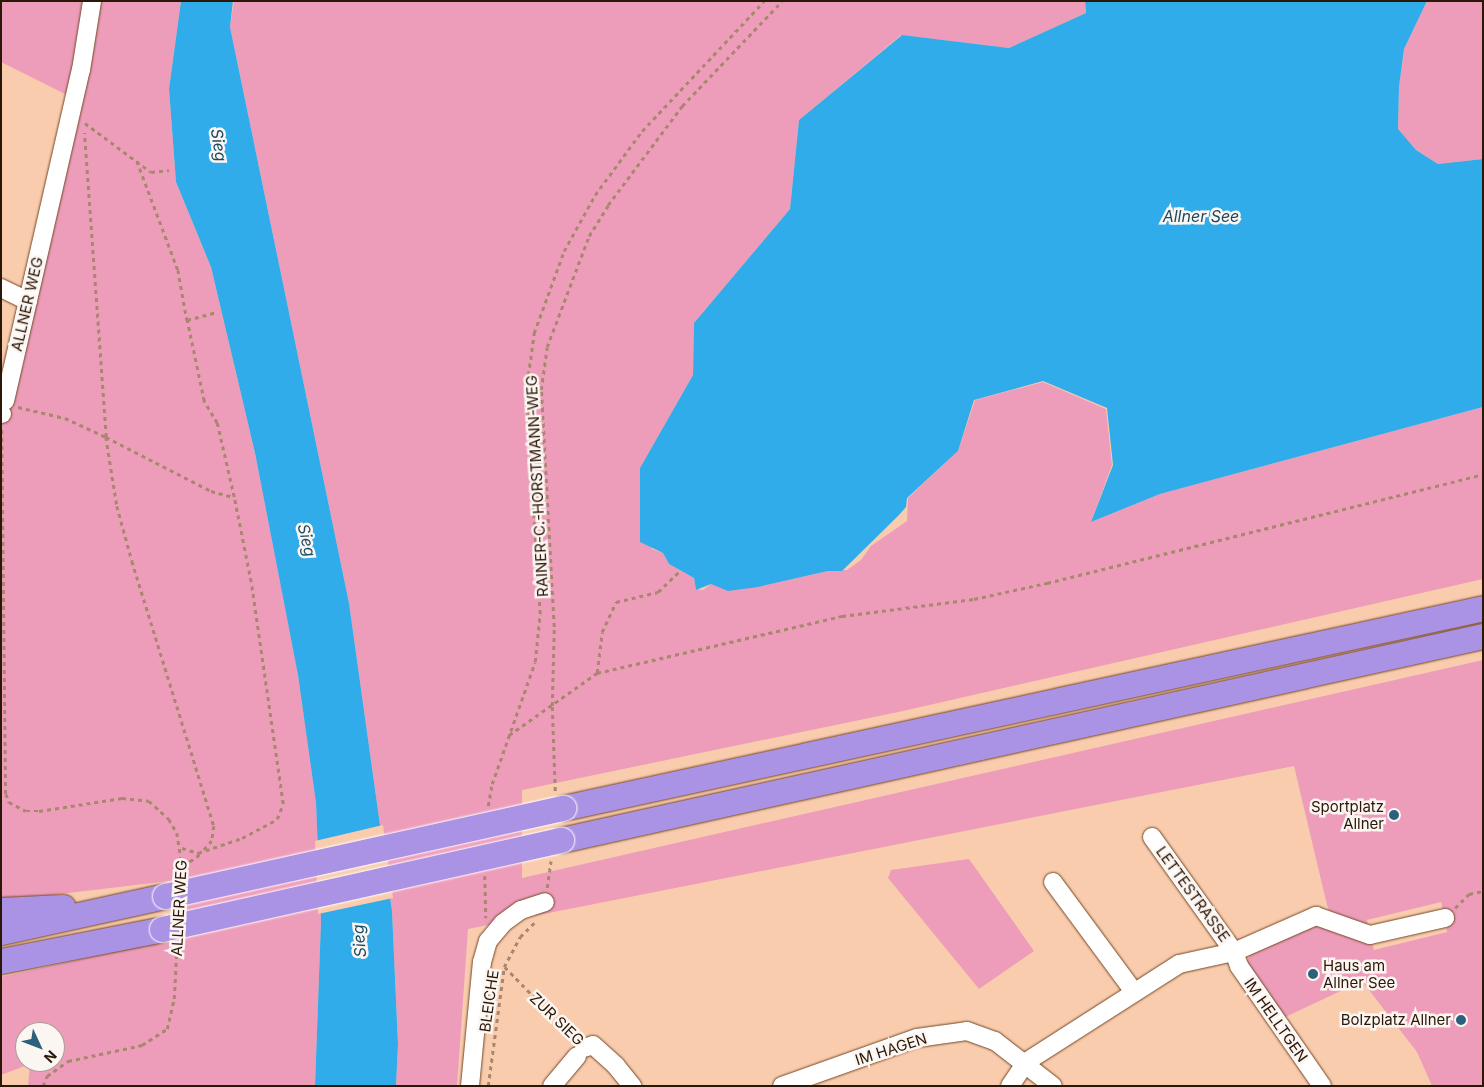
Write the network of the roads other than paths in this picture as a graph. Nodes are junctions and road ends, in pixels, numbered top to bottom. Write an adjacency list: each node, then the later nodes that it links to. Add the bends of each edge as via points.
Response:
1 (92, 1): 3 (street, ALLNER WEG, via 81,70)
2 (1, 288): 3 (street)
3 (28, 302): 4 (street, ALLNER WEG)
4 (3, 408)
5 (1483, 608): 10 (highway, bridge)
6 (1483, 636): 15 (highway, bridge, via 561,840 170,935)
7 (1152, 837): 14 (street, LETTESTRASSE)
8 (1053, 882): 16 (street)
9 (546, 902): 18 (street, via 521,910 503,923 488,941 482,962)
10 (121, 906): 11 (highway); 13 (highway)
11 (1, 910)
12 (1445, 918): 14 (street, LETTESTRASSE, via 1370,935 1316,916)
13 (1, 932)
14 (1234, 952): 16 (street, LETTESTRASSE, via 1179,964); 24 (street, IM HELLTGEN, via 1239,966)
15 (1, 961)
16 (1134, 992): 17 (street, LETTESTRASSE)
17 (1026, 1062): 21 (street, IM HAGEN, via 995,1042 967,1031 916,1038); 22 (street, LETTESTRASSE); 23 (street, IM HAGEN)
18 (470, 1086)
19 (552, 1086): 20 (street, ZUR SIEG, via 580,1052 593,1045)
20 (632, 1086)
21 (782, 1086)
22 (1010, 1086)
23 (1053, 1086)
24 (1322, 1086)

